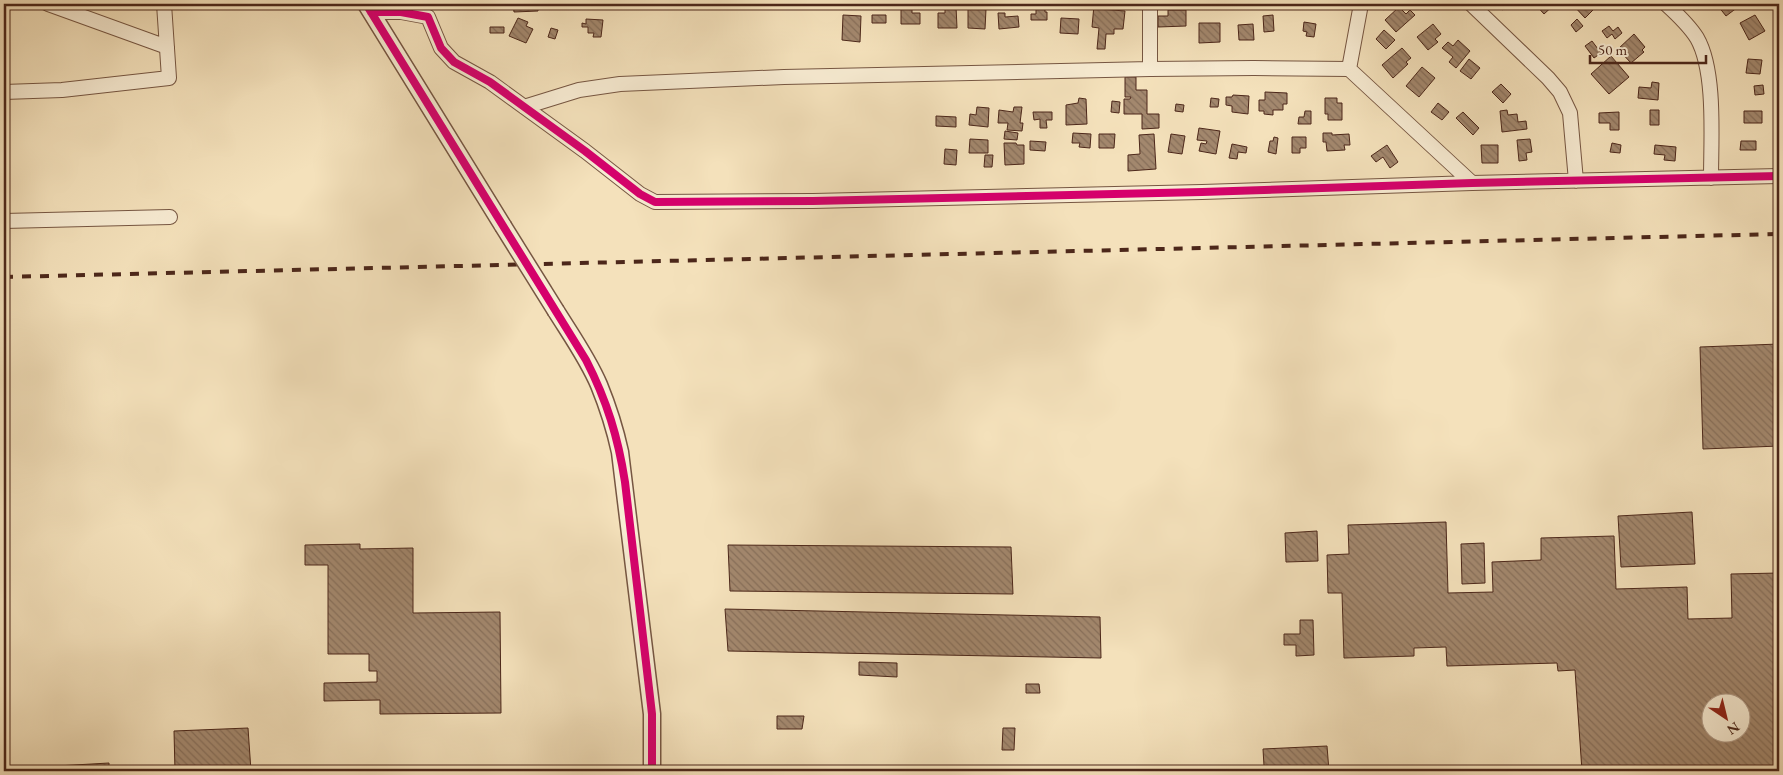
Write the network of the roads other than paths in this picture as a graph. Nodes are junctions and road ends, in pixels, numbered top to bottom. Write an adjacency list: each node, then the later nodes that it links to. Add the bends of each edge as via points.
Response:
1 (48, 4): 9 (street)
2 (164, 4): 9 (street)
3 (1150, 4): 10 (street)
4 (1361, 4): 11 (street)
5 (1471, 4): 16 (street, via 1560,92 1572,120)
6 (1666, 4): 15 (street, via 1687,25 1702,49 1711,102)
7 (369, 8): 8 (street, via 401,12); 20 (street, bridge, via 586,360 613,421 620,452 652,714)
8 (429, 10): 13 (street, via 441,48 454,62 490,82)
9 (167, 47): 12 (street, via 169,78 62,90)
10 (1150, 69): 11 (street); 13 (street, via 620,84 579,90)
11 (1349, 69): 17 (street)
12 (4, 92)
13 (524, 107): 17 (street, via 648,200 663,202 1172,193)
14 (1779, 176): 15 (street)
15 (1711, 178): 16 (street)
16 (1576, 181): 17 (street)
17 (1472, 183)
18 (170, 217): 19 (street)
19 (4, 221)
20 (652, 771)

